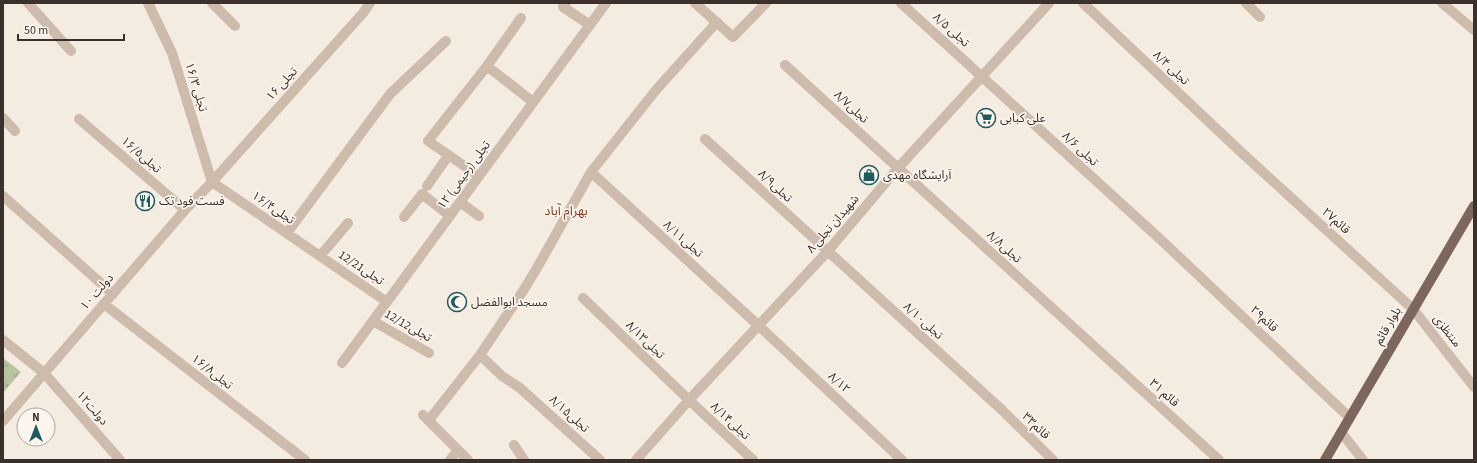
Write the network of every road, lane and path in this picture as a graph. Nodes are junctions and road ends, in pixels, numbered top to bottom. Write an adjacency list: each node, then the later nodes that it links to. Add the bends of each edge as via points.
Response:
1 (28, 3): 21 (street)
2 (148, 3): 35 (street, ۱۶/۳ تجلی, via 172,53)
3 (212, 3): 18 (street)
4 (370, 3): 35 (street, ۱۶ تجلی)
5 (566, 3): 17 (street, via 563,7)
6 (606, 3): 17 (street, ۱۲ تجلی (رحیمی))
7 (695, 3): 16 (street)
8 (766, 3): 16 (street, via 733,37)
9 (901, 3): 24 (street, تجلی ۸/۵)
10 (1049, 3): 24 (street, شهیدان تجلی ۸)
11 (1083, 3): 30 (street, ۸/۴ تجلی)
12 (1246, 3): 14 (street)
13 (1442, 3): 19 (street)
14 (1260, 17)
15 (521, 18): 23 (street)
16 (717, 22): 33 (street, via 656,90)
17 (590, 25): 25 (street, ۱۲ تجلی (رحیمی))
18 (235, 26)
19 (1474, 30)
20 (446, 41): 45 (street, via 390,94)
21 (71, 51)
22 (785, 65): 32 (street, تجلی۸/۷)
23 (487, 66): 25 (street); 31 (street, via 428,142)
24 (983, 77): 32 (street, شهیدان تجلی ۸); 46 (street, تجلی ۸/۶)
25 (533, 102): 34 (street, ۱۲ تجلی (رحیمی))
26 (3, 118): 28 (street)
27 (79, 119): 40 (street, تجلی۱۶/۵)
28 (15, 131)
29 (705, 139): 47 (street, تجلی۸/۹)
30 (1241, 152): 53 (street, قائم۲۷)
31 (448, 156): 34 (street); 36 (street)
32 (898, 168): 47 (street, شهیدان تجلی ۸); 57 (street, تجلی۸/۸)
33 (591, 172): 55 (street, تجلی۸/۱۱); 59 (street, via 537,268)
34 (479, 176): 38 (street, ۱۲ تجلی (رحیمی))
35 (212, 182): 40 (street, ۱۰ دولت); 45 (street, تجلی۱۶/۴)
36 (427, 186)
37 (3, 196): 49 (street)
38 (460, 202): 41 (street, ۱۲ تجلی (رحیمی)); 42 (street)
39 (1474, 206): 53 (main road, بلوار قائم)
40 (185, 210): 49 (street, ۱۰ دولت)
41 (450, 216): 43 (street, via 422,194); 51 (street, ۱۲ تجلی (رحیمی))
42 (479, 216)
43 (404, 217)
44 (348, 223): 48 (street)
45 (287, 233): 48 (street, تجلی۱۶/۴)
46 (1160, 239): 65 (street, قائم۲۹)
47 (827, 252): 55 (street, شهیدان تجلی ۸); 64 (street, تجلی۸/۱۰)
48 (320, 256): 51 (street, تجلی12/21)
49 (112, 294): 52 (street, ۱۰ دولت)
50 (583, 298): 63 (street, تجلی۸/۱۳)
51 (387, 302): 54 (street, ۱۲ تجلی (رحیمی))
52 (104, 304): 61 (street, ۱۰ دولت); 71 (street, تجلی۱۶/۸)
53 (1413, 309): 62 (street, منتظزی); 65 (main road, بلوار قائم)
54 (373, 320): 58 (street, تجلی12/12); 60 (street, ۱۲ تجلی (رحیمی))
55 (758, 325): 63 (street, شهیدان تجلی ۸); 78 (street, ۸/۱۲)
56 (3, 340): 61 (street, ۱۲دولت)
57 (1092, 345): 80 (street, قائم ۳۱)
58 (429, 353)
59 (480, 356): 69 (street, via 426,418); 75 (street, تجلی۸/۱۵, via 520,388)
60 (342, 363)
61 (44, 373): 66 (street, ۱۰ دولت); 70 (street, ۱۲دولت)
62 (1474, 387)
63 (689, 400): 76 (street, شهیدان تجلی ۸); 77 (street, تجلی۸‌/۱۴)
64 (1002, 410): 79 (street, قائم۳۳)
65 (1350, 418): 67 (main road, بلوار قائم)
66 (3, 421)
67 (1341, 432): 81 (main road, بلوار قائم); 82 (street)
68 (514, 445): 74 (street)
69 (458, 450): 72 (street); 73 (street)
70 (120, 460)
71 (305, 460)
72 (450, 460)
73 (468, 460)
74 (524, 460)
75 (600, 460)
76 (636, 460)
77 (753, 460)
78 (902, 460)
79 (1053, 460)
80 (1219, 460)
81 (1325, 460)
82 (1363, 460)

